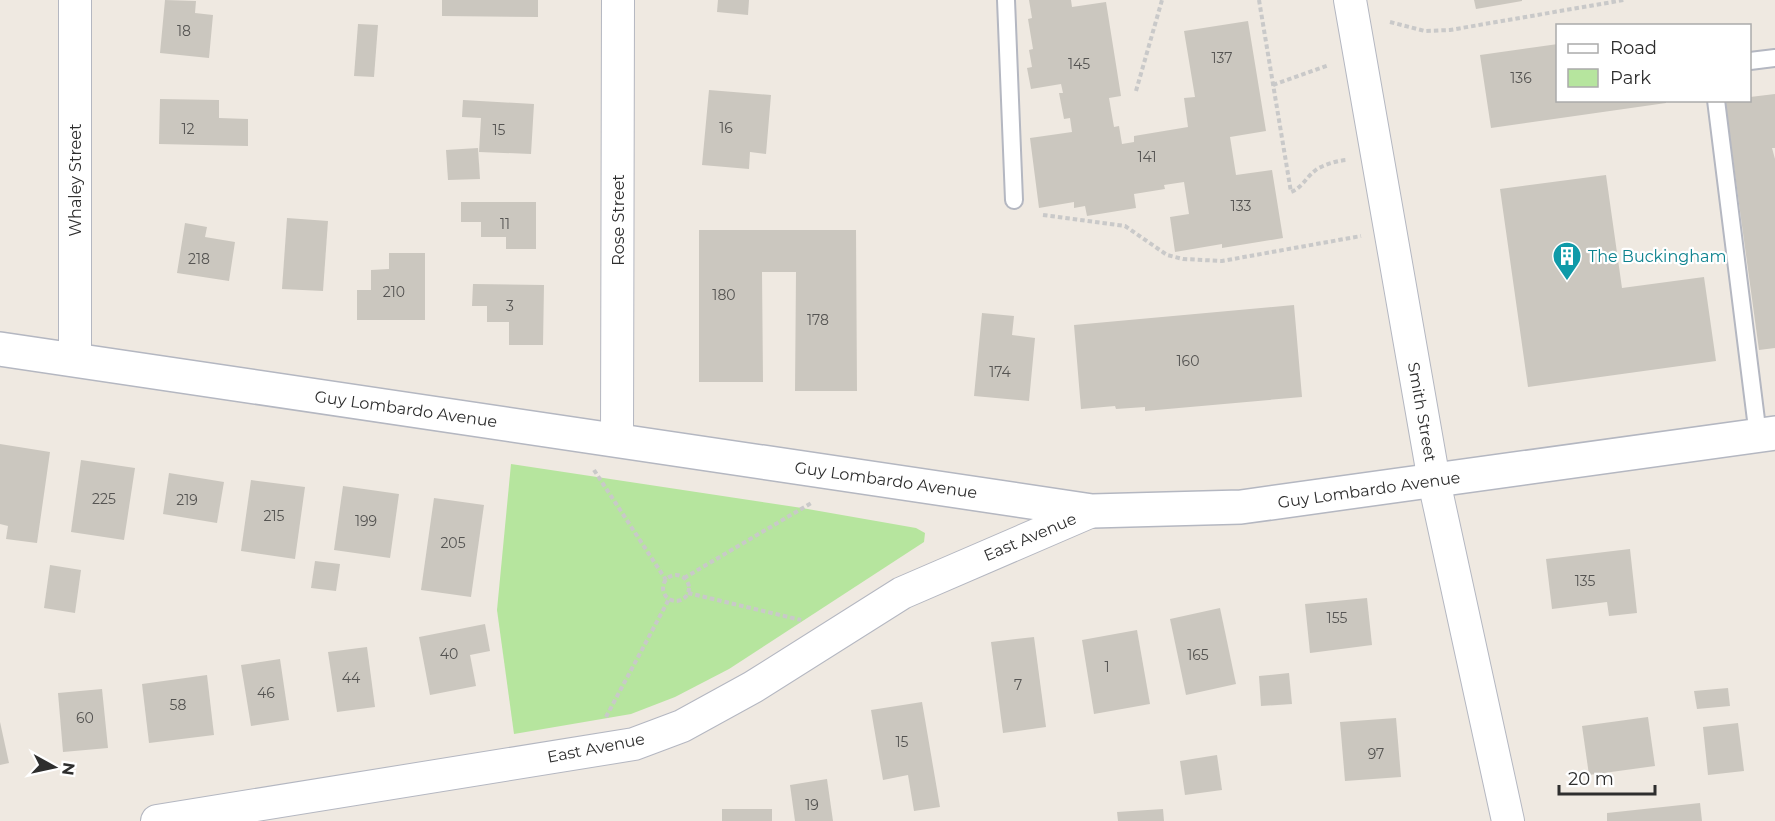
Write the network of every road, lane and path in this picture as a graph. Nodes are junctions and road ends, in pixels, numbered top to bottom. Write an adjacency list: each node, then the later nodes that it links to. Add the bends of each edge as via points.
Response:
1 (75, 0): 20 (street, Whaley Street)
2 (618, 0): 23 (street, Rose Street)
3 (1006, 0): 16 (lane)
4 (1162, 0): 13 (path)
5 (1259, 0): 12 (path)
6 (1350, 0): 25 (street, Smith Street)
7 (1624, 0): 8 (path, via 1449,30 1425,31)
8 (1390, 22)
9 (1775, 58): 10 (lane)
10 (1751, 61)
11 (1321, 67): 12 (path)
12 (1273, 85): 15 (path, via 1291,192 1317,169)
13 (1136, 91)
14 (1716, 102): 22 (lane)
15 (1337, 161)
16 (1014, 200)
17 (1043, 215): 18 (path, via 1125,226 1167,255 1183,259 1222,261)
18 (1362, 236)
19 (0, 349): 20 (street, Guy Lombardo Avenue)
20 (75, 360): 21 (street, Guy Lombardo Avenue)
21 (570, 433): 23 (street, Guy Lombardo Avenue); 28 (path)
22 (1767, 434): 25 (street, Guy Lombardo Avenue)
23 (617, 440): 24 (street, Guy Lombardo Avenue)
24 (859, 476): 26 (street, Guy Lombardo Avenue); 27 (path)
25 (1434, 481): 26 (street, Guy Lombardo Avenue, via 1241,507); 34 (street, Smith Street)
26 (1092, 511): 31 (street, East Avenue, via 902,593)
27 (684, 578): 28 (path, via 672,575); 29 (path, via 689,585)
28 (666, 580): 30 (path, via 664,592)
29 (688, 593): 30 (path, via 678,601); 31 (path)
30 (669, 599): 32 (path)
31 (844, 630): 32 (street, East Avenue, via 682,726 634,744)
32 (587, 752): 33 (street, East Avenue)
33 (157, 821)
34 (1508, 821)

